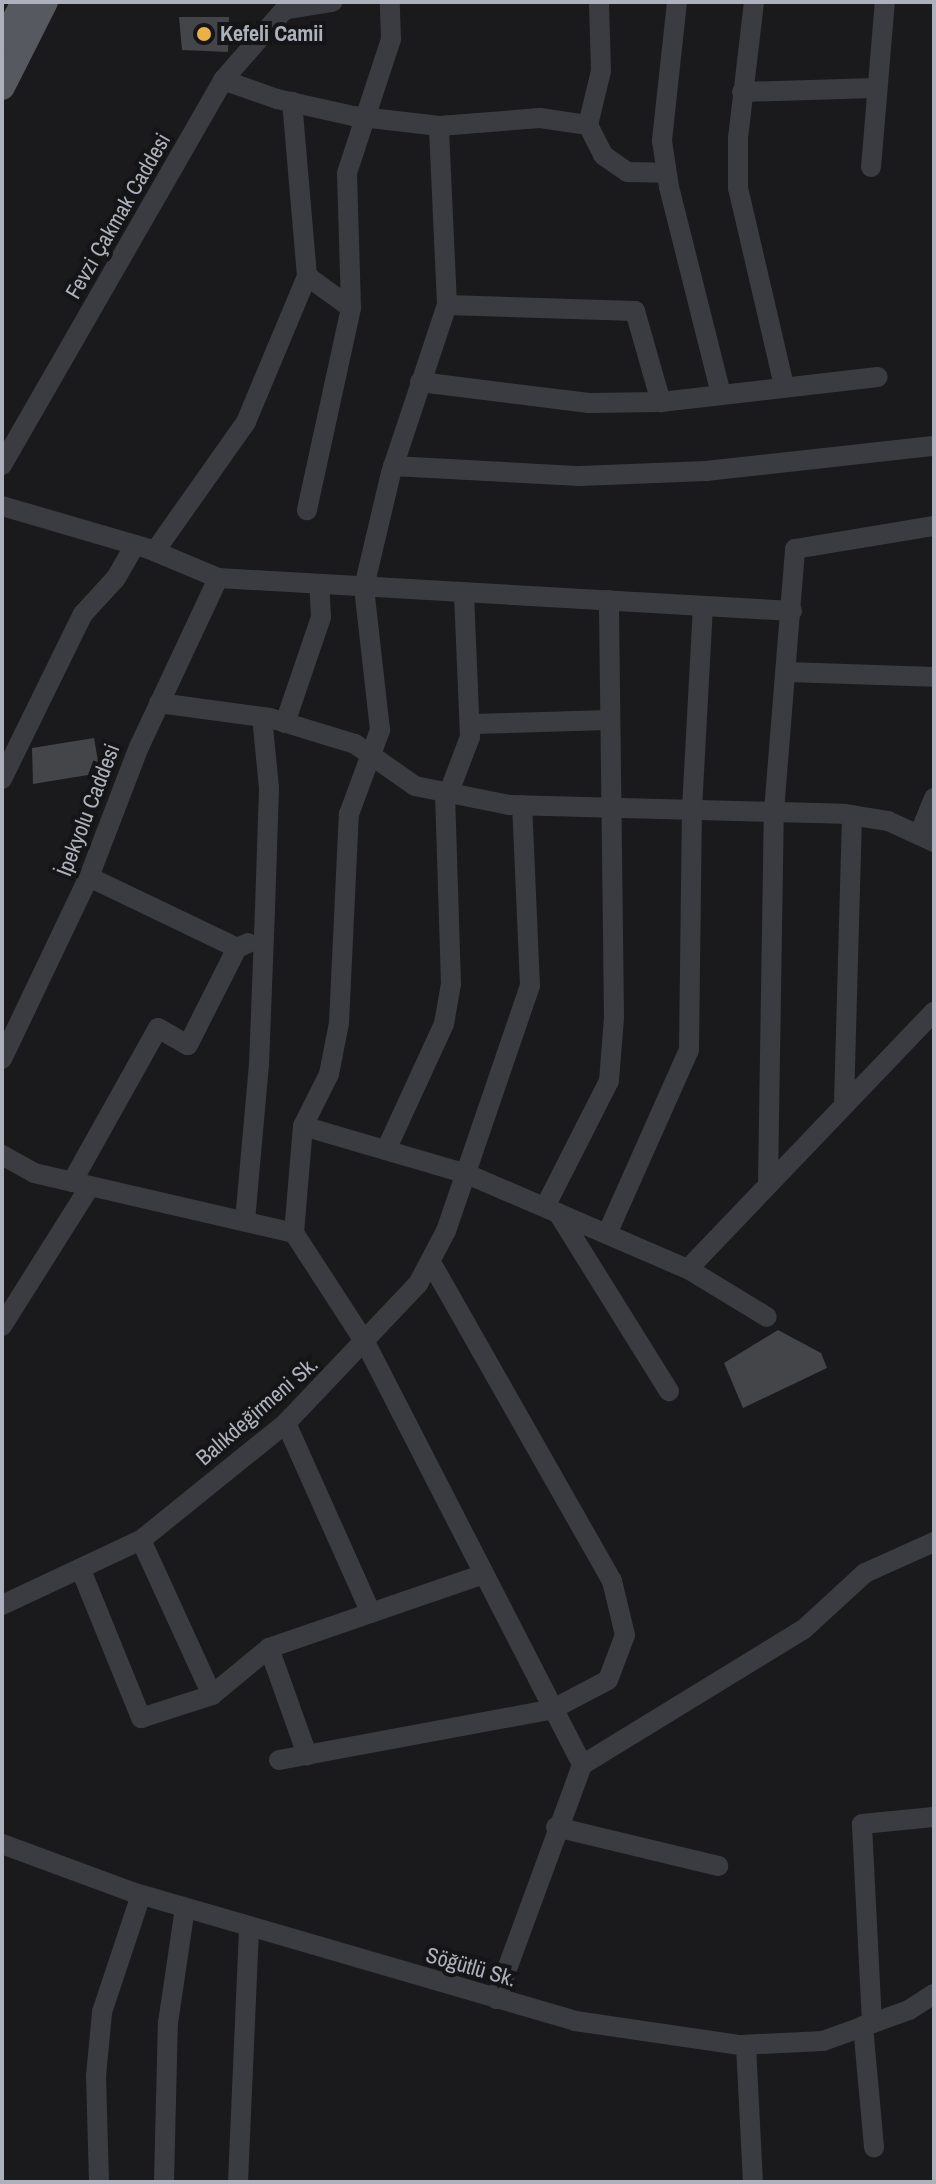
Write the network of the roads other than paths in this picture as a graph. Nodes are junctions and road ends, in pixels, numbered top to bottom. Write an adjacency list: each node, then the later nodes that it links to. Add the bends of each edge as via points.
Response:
1 (24, 2): 10 (main road)
2 (45, 2): 12 (main road)
3 (332, 2): 9 (street)
4 (390, 2): 16 (street, via 391,39)
5 (599, 2): 17 (street, via 601,71)
6 (677, 2): 20 (street, via 662,141)
7 (754, 2): 14 (street)
8 (885, 2): 13 (street)
9 (289, 6): 11 (street, Fevzi Çakmak Caddesi)
10 (2, 45)
11 (223, 80): 15 (street); 30 (street, Fevzi Çakmak Caddesi)
12 (2, 87)
13 (874, 88): 14 (street); 19 (street)
14 (742, 92): 26 (street, via 738,188)
15 (292, 102): 16 (street); 21 (street)
16 (363, 117): 18 (street); 23 (street, via 347,173)
17 (588, 125): 18 (street, via 540,118); 20 (street, via 603,155 627,172)
18 (439, 126): 22 (street)
19 (871, 167)
20 (666, 173): 27 (street)
21 (307, 276): 23 (street); 35 (street, via 246,422)
22 (447, 305): 25 (street); 28 (street, via 635,311)
23 (351, 308): 33 (street)
24 (878, 377): 26 (street)
25 (420, 382): 28 (street, via 589,403); 31 (street)
26 (784, 385): 27 (street)
27 (721, 394): 28 (street)
28 (661, 402)
29 (934, 446): 31 (street, via 706,471 580,476)
30 (2, 465)
31 (393, 466): 38 (street)
32 (2, 506): 35 (street)
33 (307, 510)
34 (934, 526): 42 (street, via 795,549)
35 (145, 548): 36 (street); 51 (street, via 83,614)
36 (218, 578): 37 (street); 45 (street, İpekyolu Caddesi)
37 (319, 584): 38 (street); 48 (street, via 321,617)
38 (364, 587): 39 (street); 50 (street, via 380,730)
39 (464, 592): 40 (street); 49 (street)
40 (609, 600): 41 (street); 47 (street)
41 (703, 606): 42 (street); 56 (street)
42 (792, 611): 43 (street)
43 (787, 672): 44 (street); 57 (street)
44 (934, 677)
45 (159, 703): 46 (street); 60 (street, İpekyolu Caddesi)
46 (262, 717): 48 (street); 61 (street, via 269,788)
47 (609, 720): 49 (street); 55 (street)
48 (285, 723): 50 (street)
49 (470, 724): 52 (street, via 470,737)
50 (368, 753): 52 (street, via 415,786); 66 (street, via 349,814 339,1023 329,1074)
51 (2, 779)
52 (447, 792): 54 (street); 67 (street, via 451,984 444,1024)
53 (934, 798): 59 (street)
54 (522, 805): 55 (street); 69 (street, Balıkdeğirmeni Sk., via 530,986)
55 (609, 807): 56 (street); 72 (street, via 614,1017 609,1081)
56 (692, 809): 57 (street); 75 (street, via 689,1050)
57 (774, 811): 58 (street); 70 (street)
58 (852, 815): 59 (street, via 888,821); 65 (street)
59 (927, 838)
60 (89, 877): 62 (street); 64 (street, İpekyolu Caddesi)
61 (264, 935): 62 (street); 73 (street)
62 (237, 948): 71 (street, via 188,1045 158,1028)
63 (934, 1012): 65 (street)
64 (2, 1059)
65 (844, 1103): 70 (street)
66 (303, 1126): 67 (street); 74 (street)
67 (386, 1150): 69 (street)
68 (2, 1155): 71 (street, via 34,1173)
69 (467, 1174): 72 (street); 76 (street, Balıkdeğirmeni Sk.)
70 (768, 1183): 77 (street)
71 (81, 1184): 73 (street); 79 (street)
72 (551, 1210): 75 (street); 81 (street)
73 (245, 1221): 74 (street)
74 (294, 1233): 80 (street)
75 (607, 1234): 77 (street)
76 (430, 1261): 80 (street, Balıkdeğirmeni Sk., via 418,1284); 91 (street, via 612,1581 625,1635 608,1680)
77 (688, 1269): 78 (street)
78 (767, 1317)
79 (2, 1326)
80 (366, 1344): 82 (street, Balıkdeğirmeni Sk.); 86 (street)
81 (669, 1391)
82 (286, 1423): 83 (street, Balıkdeğirmeni Sk.); 88 (street)
83 (141, 1540): 85 (street, Balıkdeğirmeni Sk.); 90 (street)
84 (934, 1542): 94 (street, via 865,1573 804,1629)
85 (81, 1570): 87 (street, Balıkdeğirmeni Sk.); 90 (street, via 141,1718)
86 (484, 1574): 88 (street); 91 (street)
87 (2, 1605)
88 (371, 1613): 89 (street)
89 (269, 1648): 90 (street); 92 (street)
90 (212, 1695)
91 (553, 1709): 92 (street); 94 (street)
92 (307, 1755): 93 (street)
93 (279, 1760)
94 (582, 1765): 96 (street)
95 (934, 1817): 104 (street, via 862,1824)
96 (556, 1827): 98 (street); 103 (street)
97 (4, 1841): 99 (street, Söğütlü Sk.)
98 (718, 1866)
99 (141, 1895): 100 (street, Söğütlü Sk.); 107 (street, via 102,2012 96,2076)
100 (185, 1908): 101 (street, Söğütlü Sk.); 108 (street, via 168,2023)
101 (249, 1927): 103 (street, Söğütlü Sk.); 109 (street)
102 (934, 1994): 104 (street, Söğütlü Sk.)
103 (496, 1999): 105 (street, Söğütlü Sk., via 575,2021)
104 (868, 2025): 105 (street, Söğütlü Sk., via 823,2041); 106 (street)
105 (746, 2045): 110 (street)
106 (874, 2148)
107 (99, 2182)
108 (164, 2182)
109 (238, 2182)
110 (753, 2182)

